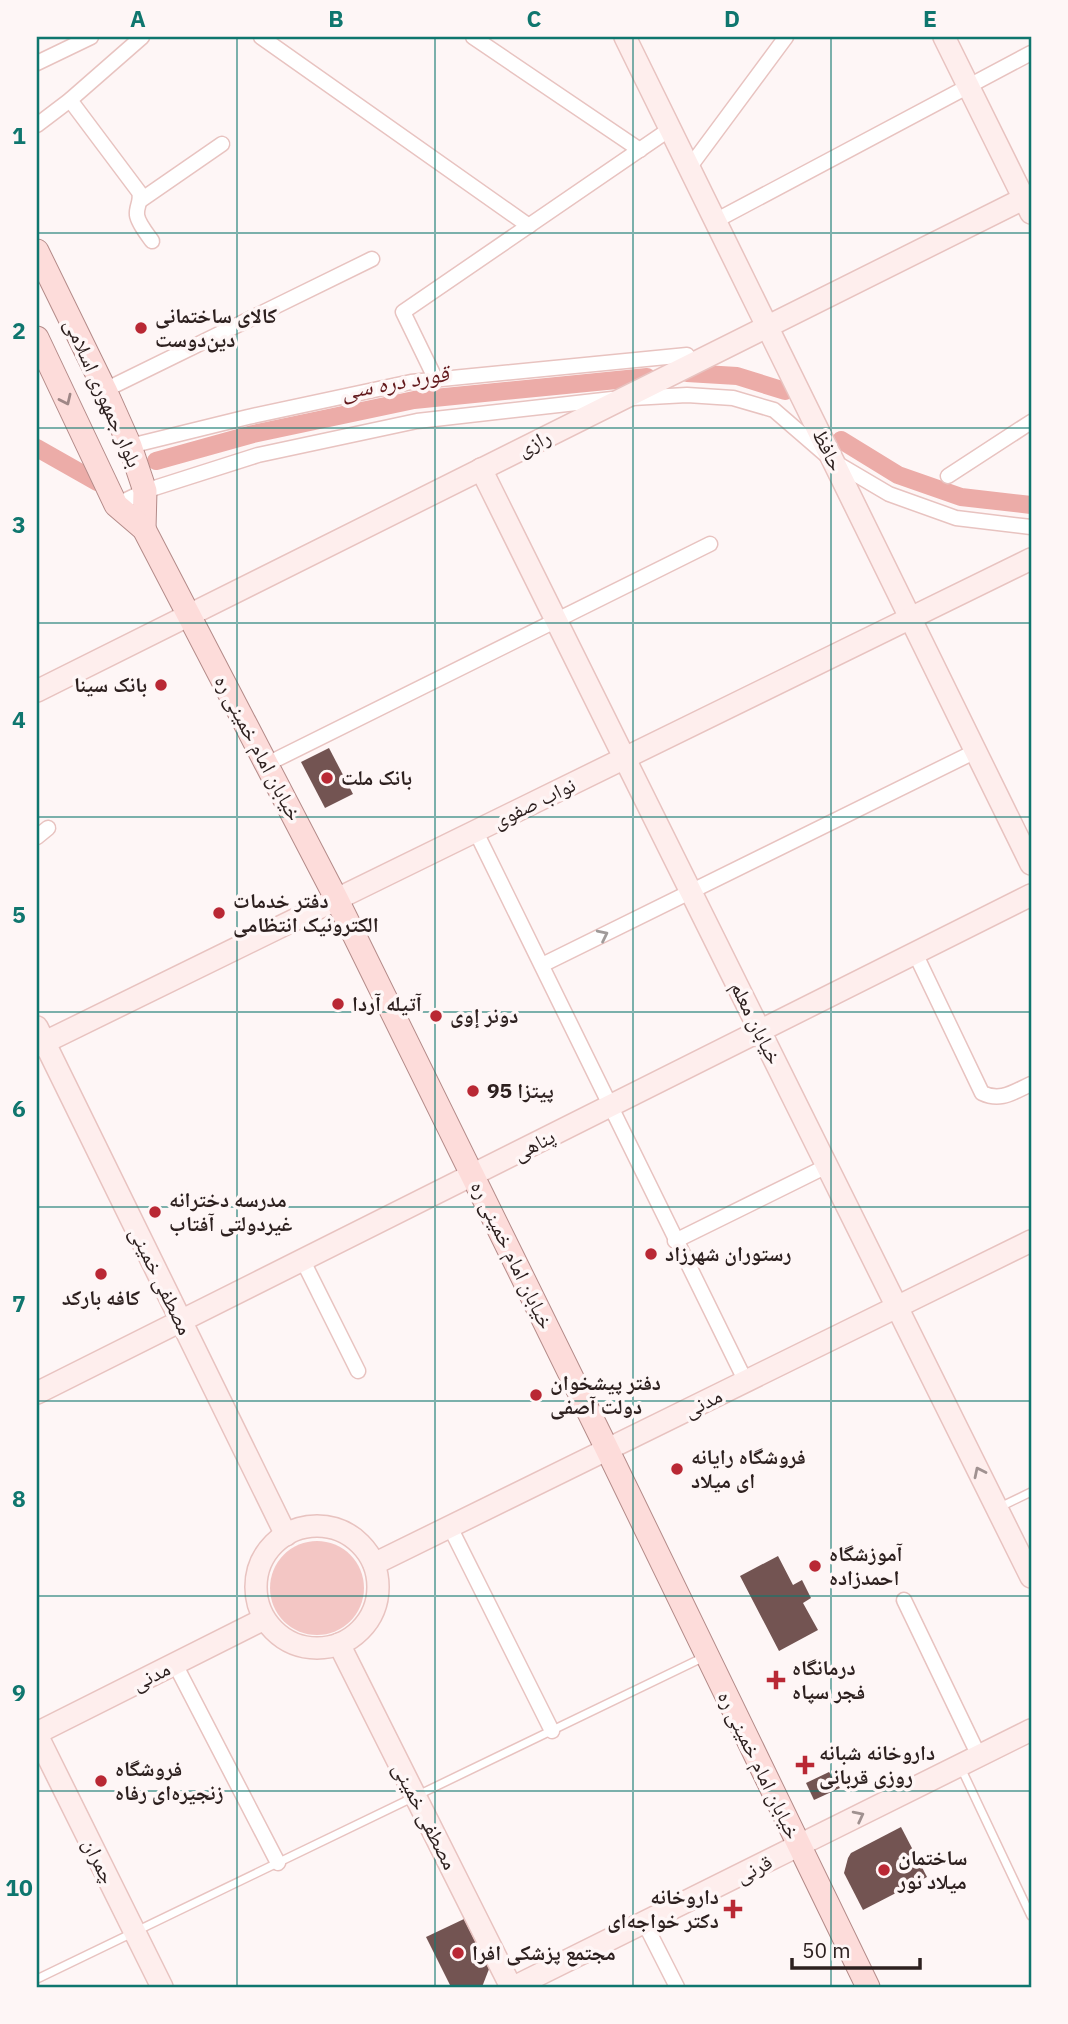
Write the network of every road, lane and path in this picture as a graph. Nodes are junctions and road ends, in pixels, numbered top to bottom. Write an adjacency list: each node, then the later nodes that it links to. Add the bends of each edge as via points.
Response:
1 (91, 37): 10 (street)
2 (123, 37): 8 (street)
3 (261, 37): 21 (street)
4 (473, 37): 16 (street)
5 (786, 37): 17 (street)
6 (944, 37): 11 (street)
7 (628, 38): 14 (street, حافظ)
8 (140, 39): 12 (street)
9 (1031, 53): 11 (street)
10 (37, 63)
11 (969, 86): 19 (street); 20 (street)
12 (70, 100): 13 (street); 18 (street)
13 (37, 125)
14 (670, 129): 16 (street); 17 (street, حافظ)
15 (222, 144): 18 (street)
16 (640, 150): 21 (street)
17 (689, 168): 20 (street, حافظ)
18 (141, 200): 22 (street, via 137,217)
19 (1029, 202): 25 (street, رازی)
20 (715, 221): 25 (street, حافظ)
21 (529, 226): 28 (street, via 403,312)
22 (152, 241)
23 (37, 251): 29 (main road, بلوار جمهوری اسلامی)
24 (372, 259): 29 (street)
25 (767, 326): 30 (street, رازی); 33 (street, حافظ)
26 (37, 338): 37 (main road, بلوار جمهوری اسلامی, one-way to 37)
27 (687, 355): 28 (street)
28 (436, 380): 32 (street)
29 (106, 390): 32 (main road, بلوار جمهوری اسلامی)
30 (623, 398): 33 (street, via 733,398 774,410); 34 (street, رازی); 36 (street, via 417,421 258,455)
31 (1031, 422): 35 (street)
32 (130, 446): 36 (main road, بلوار جمهوری اسلامی)
33 (833, 461): 38 (street, via 889,494 956,518); 43 (street, حافظ)
34 (481, 469): 42 (street, رازی); 44 (street, خیابان معلم)
35 (948, 476)
36 (145, 491): 37 (street); 39 (main road, بلوار جمهوری اسلامی)
37 (116, 505): 39 (main road, بلوار جمهوری اسلامی)
38 (1031, 527)
39 (144, 528): 42 (main road, خیابان امام خمینی ره)
40 (710, 544): 44 (street)
41 (1031, 559): 43 (street, نواب صفوی)
42 (188, 616): 45 (street, رازی); 48 (main road, خیابان امام خمینی ره)
43 (911, 618): 46 (street, حافظ); 47 (street, نواب صفوی)
44 (556, 621): 47 (street, خیابان معلم); 48 (street)
45 (37, 691)
46 (976, 751): 50 (street, حافظ); 51 (street)
47 (625, 759): 49 (street, نواب صفوی); 51 (street, خیابان معلم)
48 (267, 764): 53 (main road, خیابان امام خمینی ره)
49 (476, 832): 53 (street, نواب صفوی); 55 (street)
50 (1031, 864)
51 (691, 892): 55 (street, one-way to 51); 56 (street, خیابان معلم)
52 (1031, 895): 54 (street, پناهی)
53 (337, 900): 57 (street, نواب صفوی); 61 (main road, خیابان امام خمینی ره)
54 (915, 953): 56 (street, پناهی); 58 (street, via 982,1093 993,1098)
55 (542, 965): 59 (street)
56 (760, 1031): 59 (street, پناهی); 60 (street, خیابان معلم)
57 (39, 1038): 66 (street, مصطفی خمینی)
58 (1031, 1084)
59 (611, 1106): 61 (street, پناهی); 62 (street)
60 (827, 1166): 62 (street); 65 (street, خیابان معلم)
61 (473, 1176): 64 (street, پناهی); 70 (main road, خیابان امام خمینی ره)
62 (675, 1241): 68 (street)
63 (1031, 1241): 65 (street, مدنی)
64 (303, 1261): 66 (street, پناهی); 67 (street)
65 (897, 1307): 68 (street, مدنی); 72 (street, خیابان معلم, one-way to 65)
66 (180, 1320): 69 (street, پناهی); 74 (street, مصطفی خمینی)
67 (358, 1371)
68 (746, 1381): 70 (street, مدنی)
69 (37, 1393)
70 (607, 1450): 73 (street, مدنی); 80 (main road, خیابان امام خمینی ره)
71 (1031, 1492): 72 (lane)
72 (997, 1508): 76 (street, خیابان معلم)
73 (450, 1527): 75 (street, مدنی); 83 (street)
74 (286, 1535): 75 (street, via 309,1526 328,1527 362,1545); 78 (street, via 265,1555 258,1570 256,1587)
75 (374, 1564): 79 (street, via 378,1595 374,1612 351,1639)
76 (1031, 1577)
77 (904, 1600): 85 (street)
78 (264, 1619): 79 (street, via 287,1641 302,1647); 81 (street, مدنی)
79 (339, 1644): 86 (street, مصطفی خمینی)
80 (706, 1656): 83 (lane); 87 (main road, خیابان امام خمینی ره)
81 (175, 1664): 84 (street, مدنی); 88 (street)
82 (1031, 1730): 85 (street, قرنی)
83 (552, 1731): 86 (lane)
84 (37, 1734): 91 (street, چمران)
85 (970, 1760): 87 (street, قرنی, one-way to 85); 89 (lane)
86 (416, 1797): 88 (lane); 94 (street, مصطفی خمینی)
87 (798, 1847): 90 (street, قرنی); 96 (main road, خیابان امام خمینی ره)
88 (278, 1863): 91 (lane)
89 (1031, 1916)
90 (644, 1922): 94 (street, قرنی); 95 (street)
91 (135, 1932): 92 (lane); 93 (street, چمران)
92 (37, 1979)
93 (162, 1987)
94 (513, 1987)
95 (677, 1987)
96 (867, 1987)

